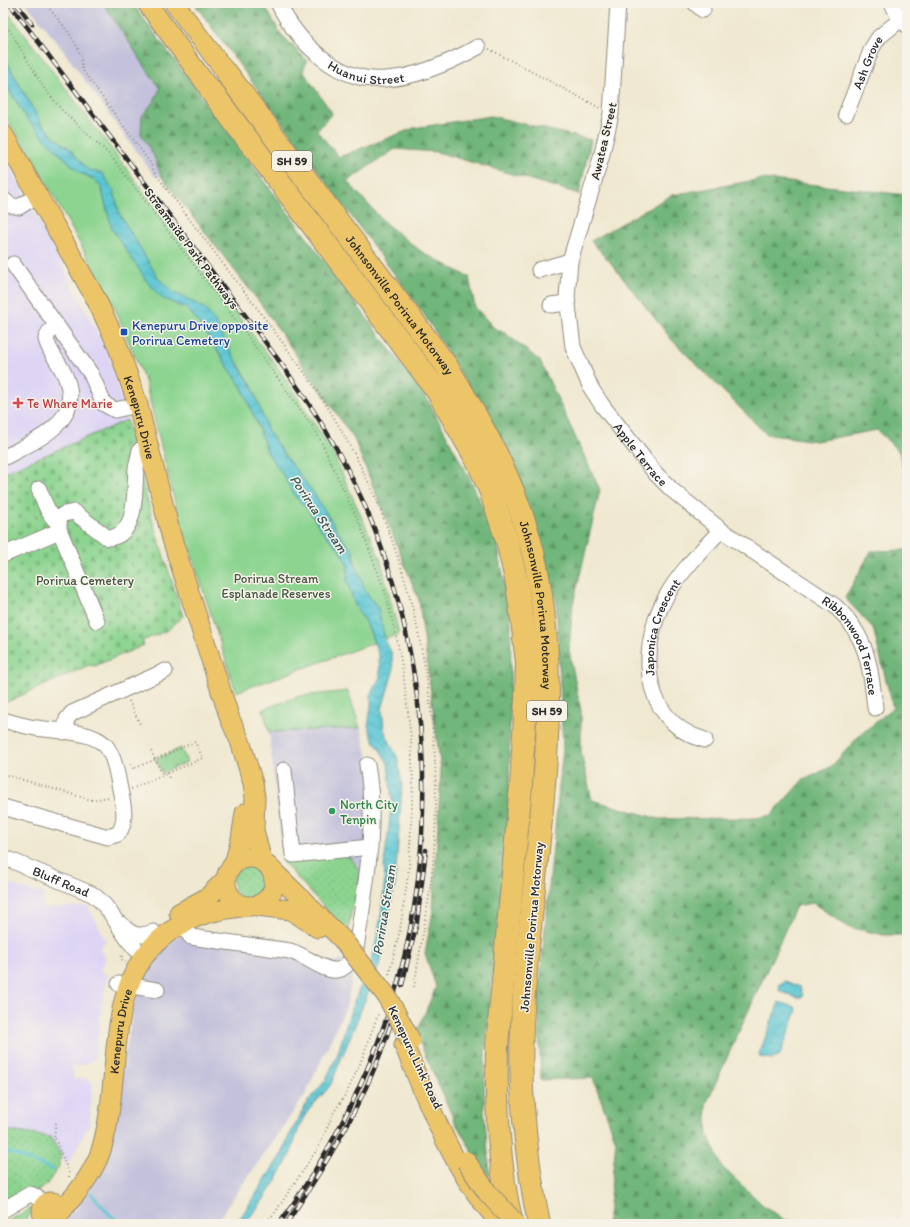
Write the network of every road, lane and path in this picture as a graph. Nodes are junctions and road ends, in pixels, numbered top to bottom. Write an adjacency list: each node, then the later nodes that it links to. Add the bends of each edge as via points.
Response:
1 (45, 3): 66 (path, via 79,48 82,69 149,161 157,176 327,406 363,471 379,510 406,583 416,622 425,661 434,741 434,852)
2 (146, 3): 11 (main road, SH 59)
3 (174, 3): 10 (main road, SH 59)
4 (278, 3): 9 (street, Huanui Street, via 294,30 315,53 346,72 364,78 386,79 419,72)
5 (618, 3): 12 (street, Awatea Street)
6 (892, 3): 8 (street)
7 (3, 19): 64 (path, Streamside Park Pathways, via 44,88 61,109 110,155 244,331 317,433 361,527 383,585 397,639 411,738 413,782 409,868 400,930)
8 (904, 22): 13 (street, Ash Grove, via 879,37 872,48)
9 (478, 47): 12 (path, via 488,48)
10 (228, 75): 78 (highway, Johnsonville Porirua Motorway / SH 59, via 446,365 474,409 500,460 530,540 541,596 548,686 546,750 521,1053 527,1157)
11 (211, 91): 76 (highway, Johnsonville Porirua Motorway / SH 59, via 436,389 478,462 513,561 527,663 526,706 497,1046 496,1086 501,1165)
12 (611, 114): 17 (street, Awatea Street, via 601,158)
13 (846, 114)
14 (3, 134): 15 (main road, Kenepuru Drive)
15 (38, 195): 16 (street, via 18,207); 23 (main road, Kenepuru Drive, via 108,324)
16 (3, 199)
17 (571, 257): 19 (street); 20 (street, Apple Terrace)
18 (13, 264): 22 (street)
19 (539, 270)
20 (567, 303): 21 (street); 28 (street, Apple Terrace, via 573,347 591,388 602,405 656,474 690,506)
21 (551, 305)
22 (57, 326): 23 (street, via 93,377 106,406 118,410); 25 (street, via 49,332 46,339 67,378 70,395 68,409 55,428)
23 (138, 405): 24 (main road, Kenepuru Drive)
24 (147, 445): 27 (street, via 140,450 136,466 133,514 123,531 108,538 74,512 64,514 60,518); 36 (main road, Kenepuru Drive, via 172,538)
25 (3, 458)
26 (39, 489): 27 (street)
27 (59, 527): 29 (street); 31 (street)
28 (721, 530): 30 (street, Apple Terrace); 39 (street, Japonica Crescent, via 682,573 669,592 658,617 648,658 648,673 659,705 670,721 684,731)
29 (3, 555)
30 (814, 591): 34 (street, Ribbonwood Terrace, via 846,616 863,642)
31 (97, 621)
32 (165, 672): 33 (street)
33 (124, 689): 37 (path); 38 (street, via 72,713 67,719)
34 (875, 708)
35 (3, 720): 38 (street)
36 (230, 720): 55 (main road, Kenepuru Drive, via 240,741 253,783 254,830); 56 (main road, Kenepuru Drive, via 246,798 243,829)
37 (140, 724)
38 (64, 732): 51 (street, via 91,736 102,742 110,752 123,804 124,821 118,834 112,837 104,836)
39 (705, 740)
40 (151, 751): 41 (path)
41 (155, 759): 42 (path, via 133,769); 46 (path, via 196,742 203,758); 47 (path)
42 (131, 764)
43 (366, 765): 52 (street, via 369,780)
44 (284, 770): 53 (street, via 293,855)
45 (3, 774): 50 (path, via 91,800)
46 (167, 774): 47 (path); 48 (path)
47 (163, 775): 49 (path)
48 (169, 778)
49 (125, 791)
50 (111, 796)
51 (3, 807)
52 (370, 847): 53 (street); 57 (street)
53 (344, 849): 57 (street, via 357,856)
54 (3, 858): 59 (street, Bluff Road, via 88,891 103,903)
55 (265, 864): 56 (main road, via 248,858); 58 (main road, via 274,881 273,889 269,897); 62 (main road, Kenepuru Link Road)
56 (230, 872): 58 (main road, via 227,890 231,897); 61 (main road, Kenepuru Drive, via 208,897 173,916)
57 (366, 878): 60 (street, via 356,948 350,963 337,970 320,968 305,956 290,952 193,937)
58 (251, 906): 60 (main road, Kenepuru Drive, via 212,912); 62 (main road, Kenepuru Link Road, via 283,908 298,914)
59 (112, 915): 61 (street, Bluff Road, via 131,933 139,936); 63 (street, Bluff Road)
60 (178, 927): 63 (main road, via 155,938 142,952); 65 (main road, Kenepuru Drive, via 150,951)
61 (153, 932): 63 (main road, Kenepuru Drive)
62 (339, 942): 70 (main road, Kenepuru Link Road, via 408,1043 437,1121)
63 (132, 948): 63 (path, via 121,959 125,961); 65 (main road, Kenepuru Drive)
64 (389, 977)
65 (123, 984): 67 (street); 73 (main road, Kenepuru Drive, via 113,1008 94,1138 76,1176)
66 (414, 987)
67 (157, 990)
68 (379, 1012): 74 (path, via 360,1064 318,1148 274,1214)
69 (56, 1123): 71 (path, via 54,1136 70,1173)
70 (463, 1163): 75 (main road, Kenepuru Link Road, via 484,1202); 77 (main road, Kenepuru Link Road, bridge)
71 (68, 1180)
72 (3, 1210): 73 (street, via 30,1194 35,1196)
73 (48, 1214)
74 (263, 1224)
75 (502, 1224)
76 (512, 1224)
77 (516, 1224)
78 (539, 1224)

